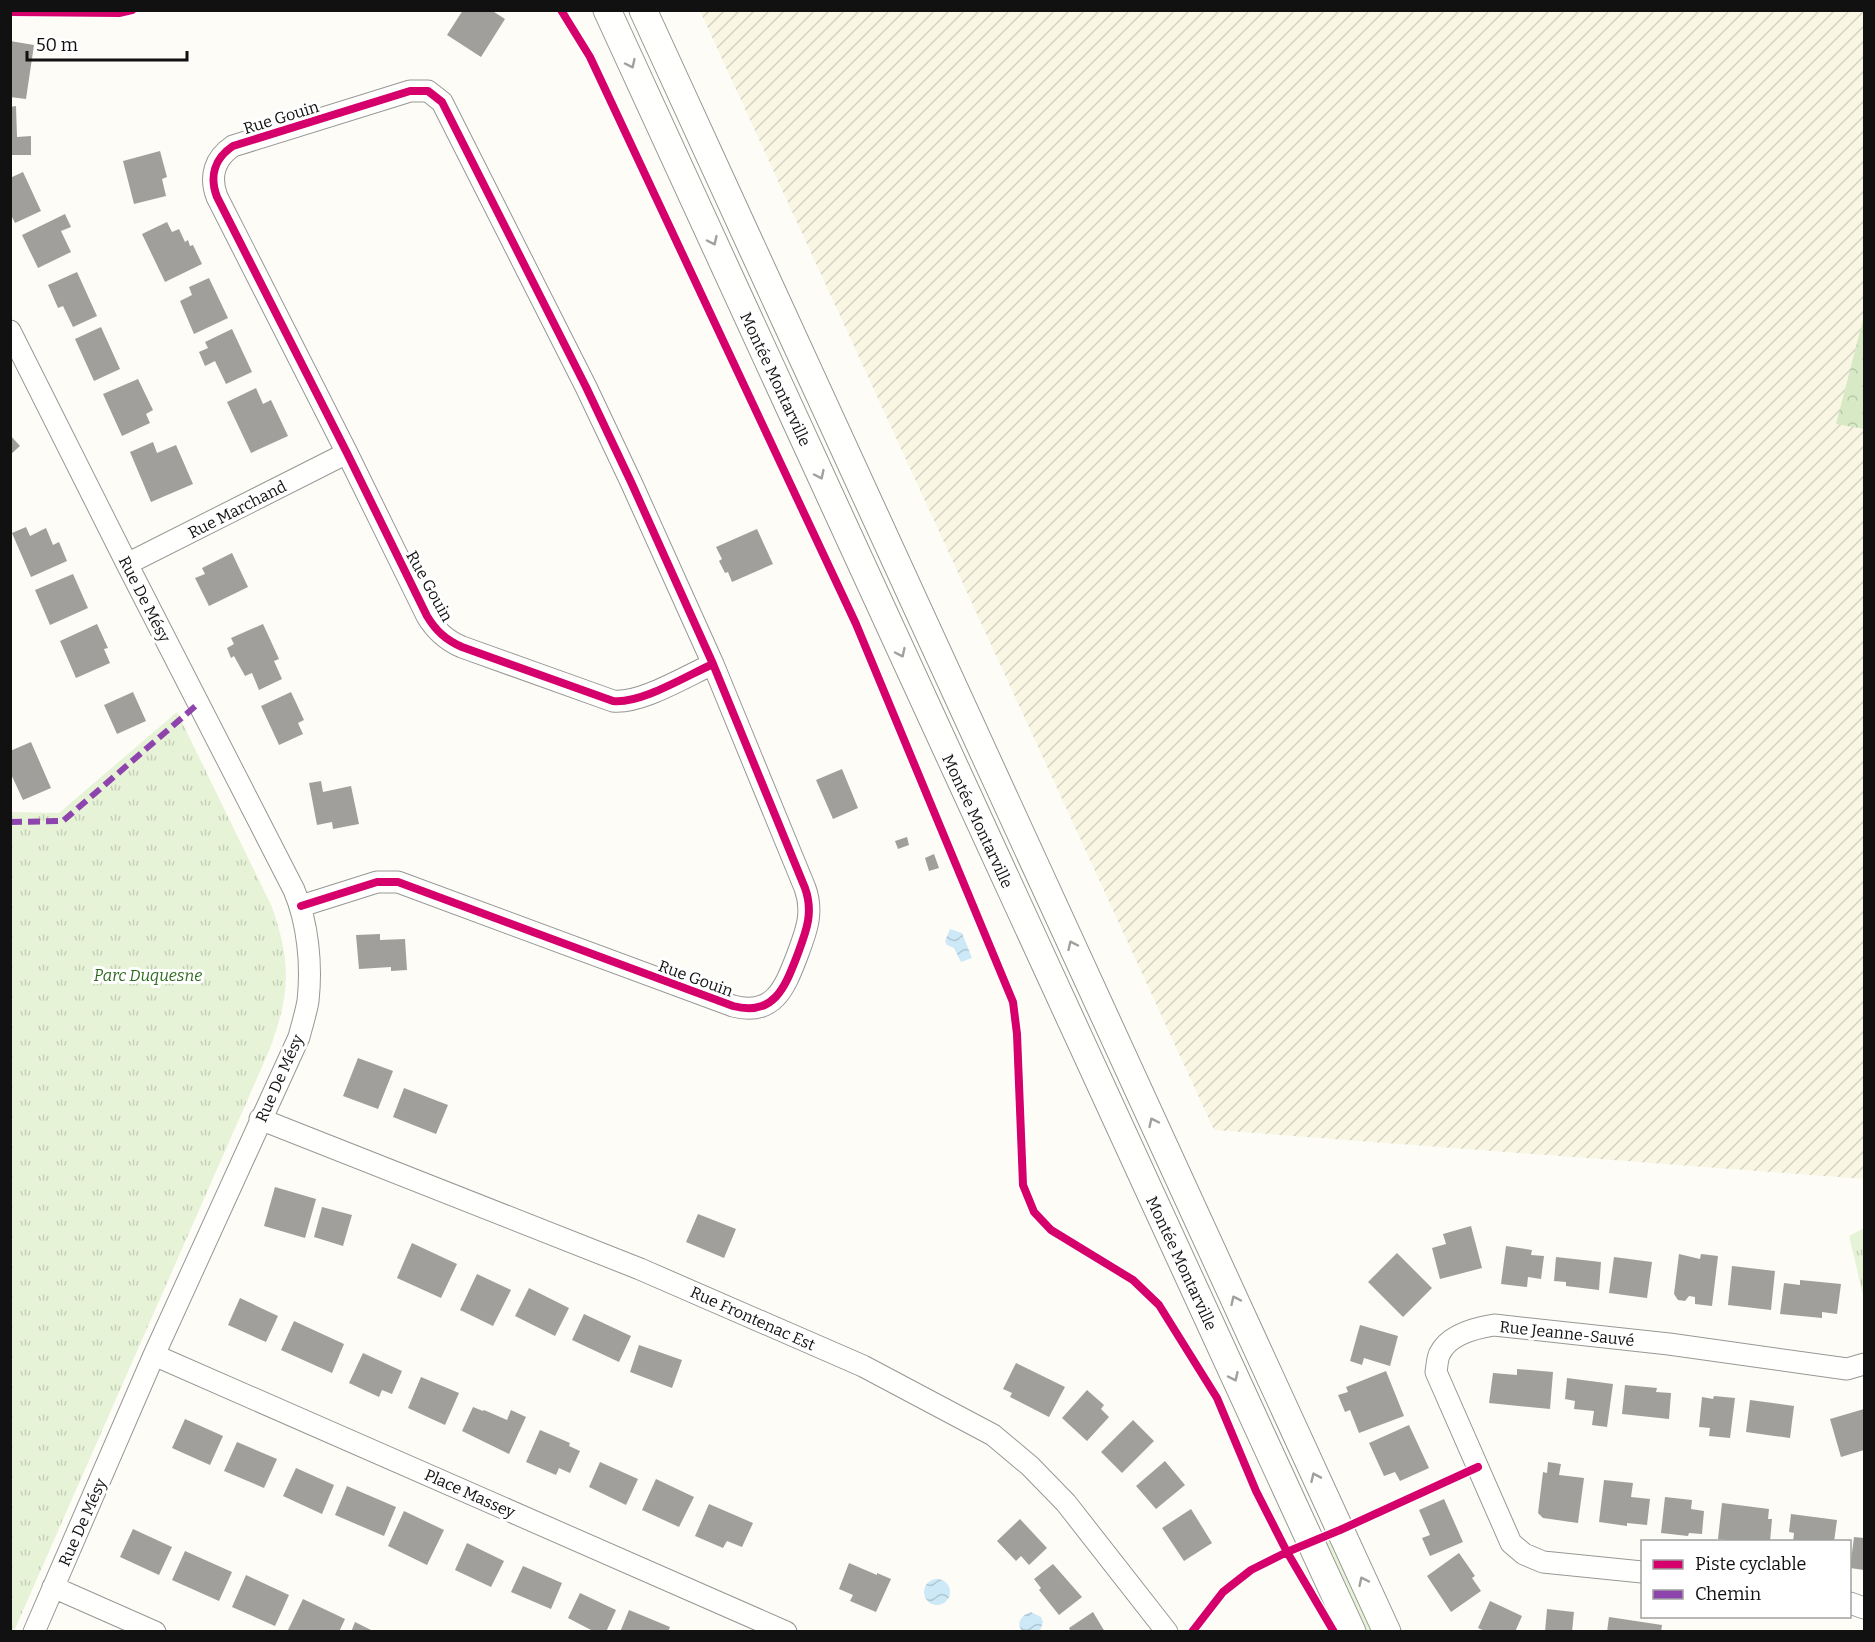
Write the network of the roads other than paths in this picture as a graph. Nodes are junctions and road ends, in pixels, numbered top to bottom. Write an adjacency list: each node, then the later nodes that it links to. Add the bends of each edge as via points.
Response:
1 (607, 10): 17 (street, Montée Montarville, one-way to 17)
2 (644, 10): 18 (street, Montée Montarville, one-way to 2)
3 (13, 341): 5 (street, Rue De Mésy)
4 (347, 453): 5 (street, Rue Marchand); 6 (street, Rue Gouin, via 427,616 448,640 620,702 640,698); 6 (street, Rue Gouin, via 217,197 214,171 219,159 233,146 410,92 428,92 447,110 581,377)
5 (127, 564): 7 (street, Rue De Mésy)
6 (712, 664): 7 (street, Rue Gouin, via 809,903 808,924 790,975 783,990 767,1004 747,1009 733,1006 398,882 377,882)
7 (301, 906): 8 (street, Rue De Mésy, via 308,1001 298,1037)
8 (260, 1119): 9 (street, Rue De Mésy); 16 (street, Rue Frontenac Est, via 662,1279 863,1366 993,1435 1066,1503)
9 (154, 1355): 12 (street, Rue De Mésy); 15 (street, Place Massey)
10 (1864, 1364): 11 (street, Rue Jeanne-Sauvé, via 1847,1369 1494,1325 1475,1328 1453,1339 1440,1353 1436,1372 1511,1543 1543,1562)
11 (1641, 1572)
12 (53, 1587): 13 (street, Rue De Mésy); 14 (street)
13 (34, 1632)
14 (155, 1632)
15 (786, 1632)
16 (1167, 1632)
17 (1352, 1632)
18 (1387, 1632)

